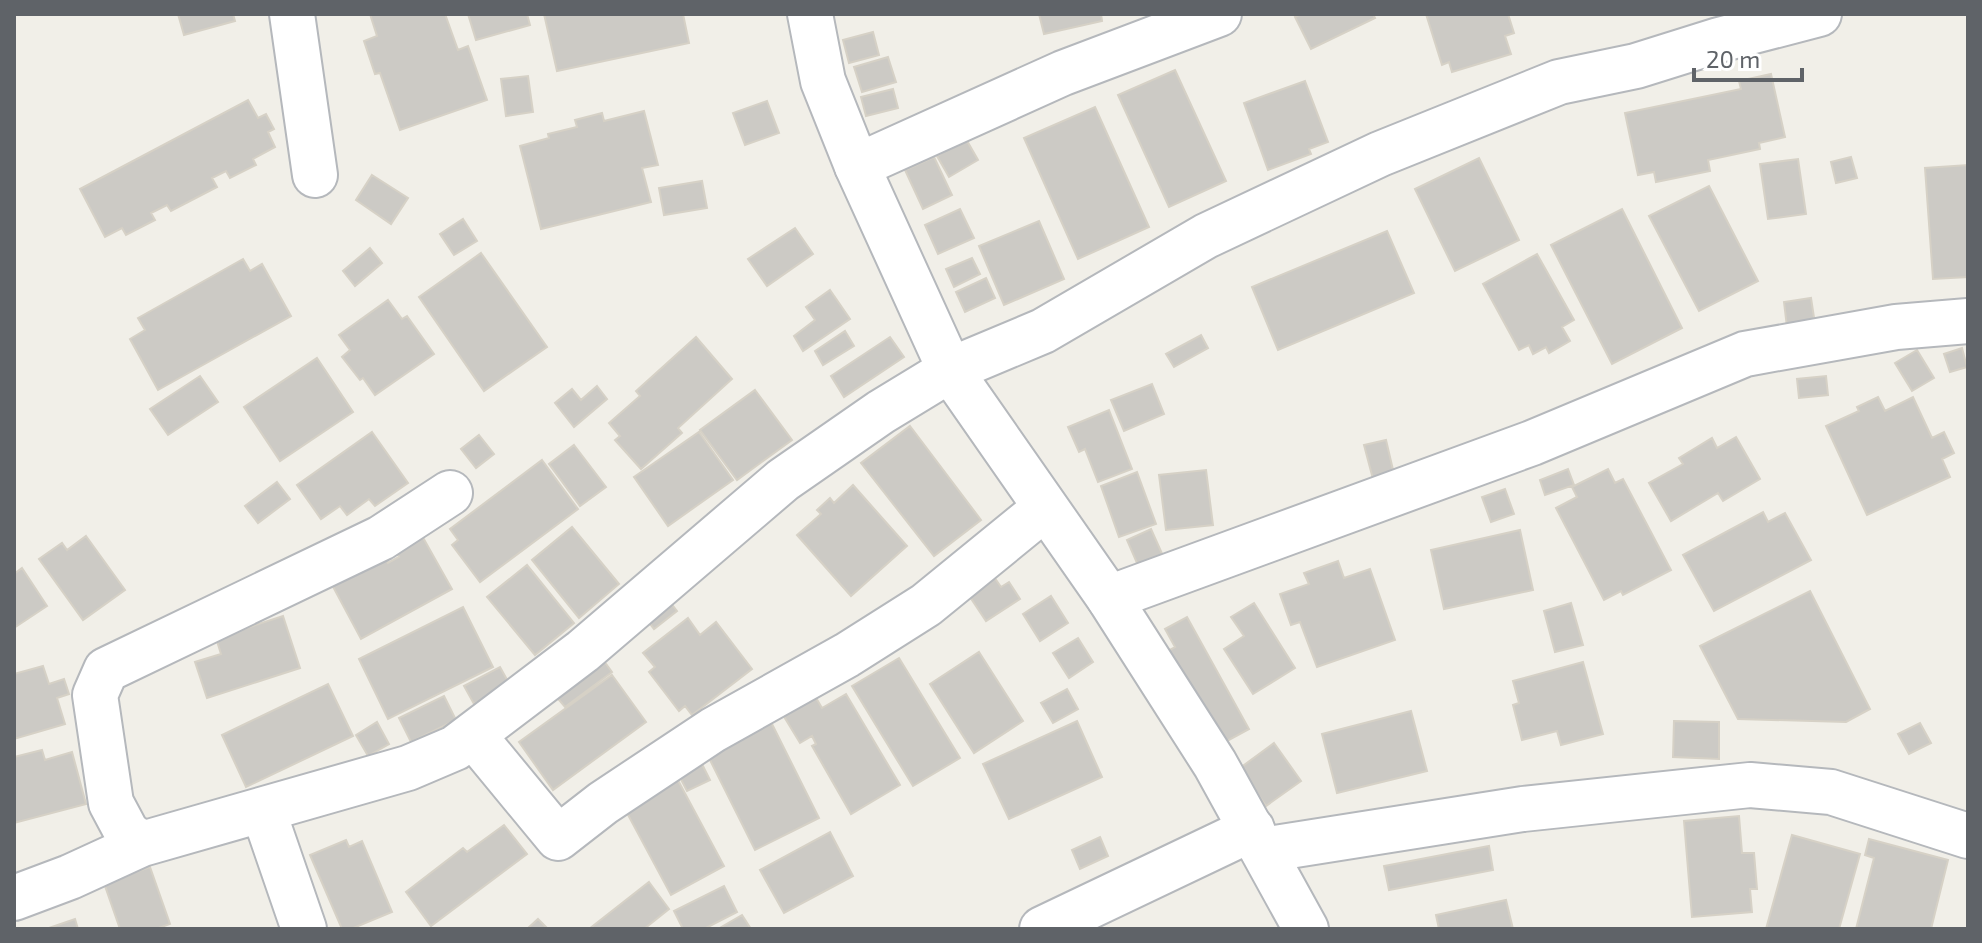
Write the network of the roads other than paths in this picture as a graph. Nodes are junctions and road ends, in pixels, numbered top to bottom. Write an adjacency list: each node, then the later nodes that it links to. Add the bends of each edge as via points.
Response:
1 (292, 14): 6 (street)
2 (810, 14): 5 (street, via 823,81)
3 (1219, 14): 5 (street, via 1063,73)
4 (1819, 14): 8 (street, via 1636,66 1559,82 1394,149 1206,236 1043,331)
5 (857, 166): 8 (street)
6 (315, 175)
7 (1968, 321): 11 (street, via 1896,327 1745,354 1532,443)
8 (950, 370): 10 (street); 12 (street, via 783,480 583,651)
9 (450, 493): 16 (street, via 381,538 106,670 95,695 111,803 127,833)
10 (1045, 508): 11 (street); 12 (street, via 926,605 713,730 558,838)
11 (1109, 598): 15 (street)
12 (473, 735): 13 (street, via 408,768)
13 (263, 810): 16 (street); 18 (street)
14 (1968, 836): 15 (street, via 1831,792 1750,785)
15 (1257, 839): 19 (street); 20 (street)
16 (142, 844): 17 (street)
17 (14, 898)
18 (304, 929)
19 (1042, 929)
20 (1306, 929)

